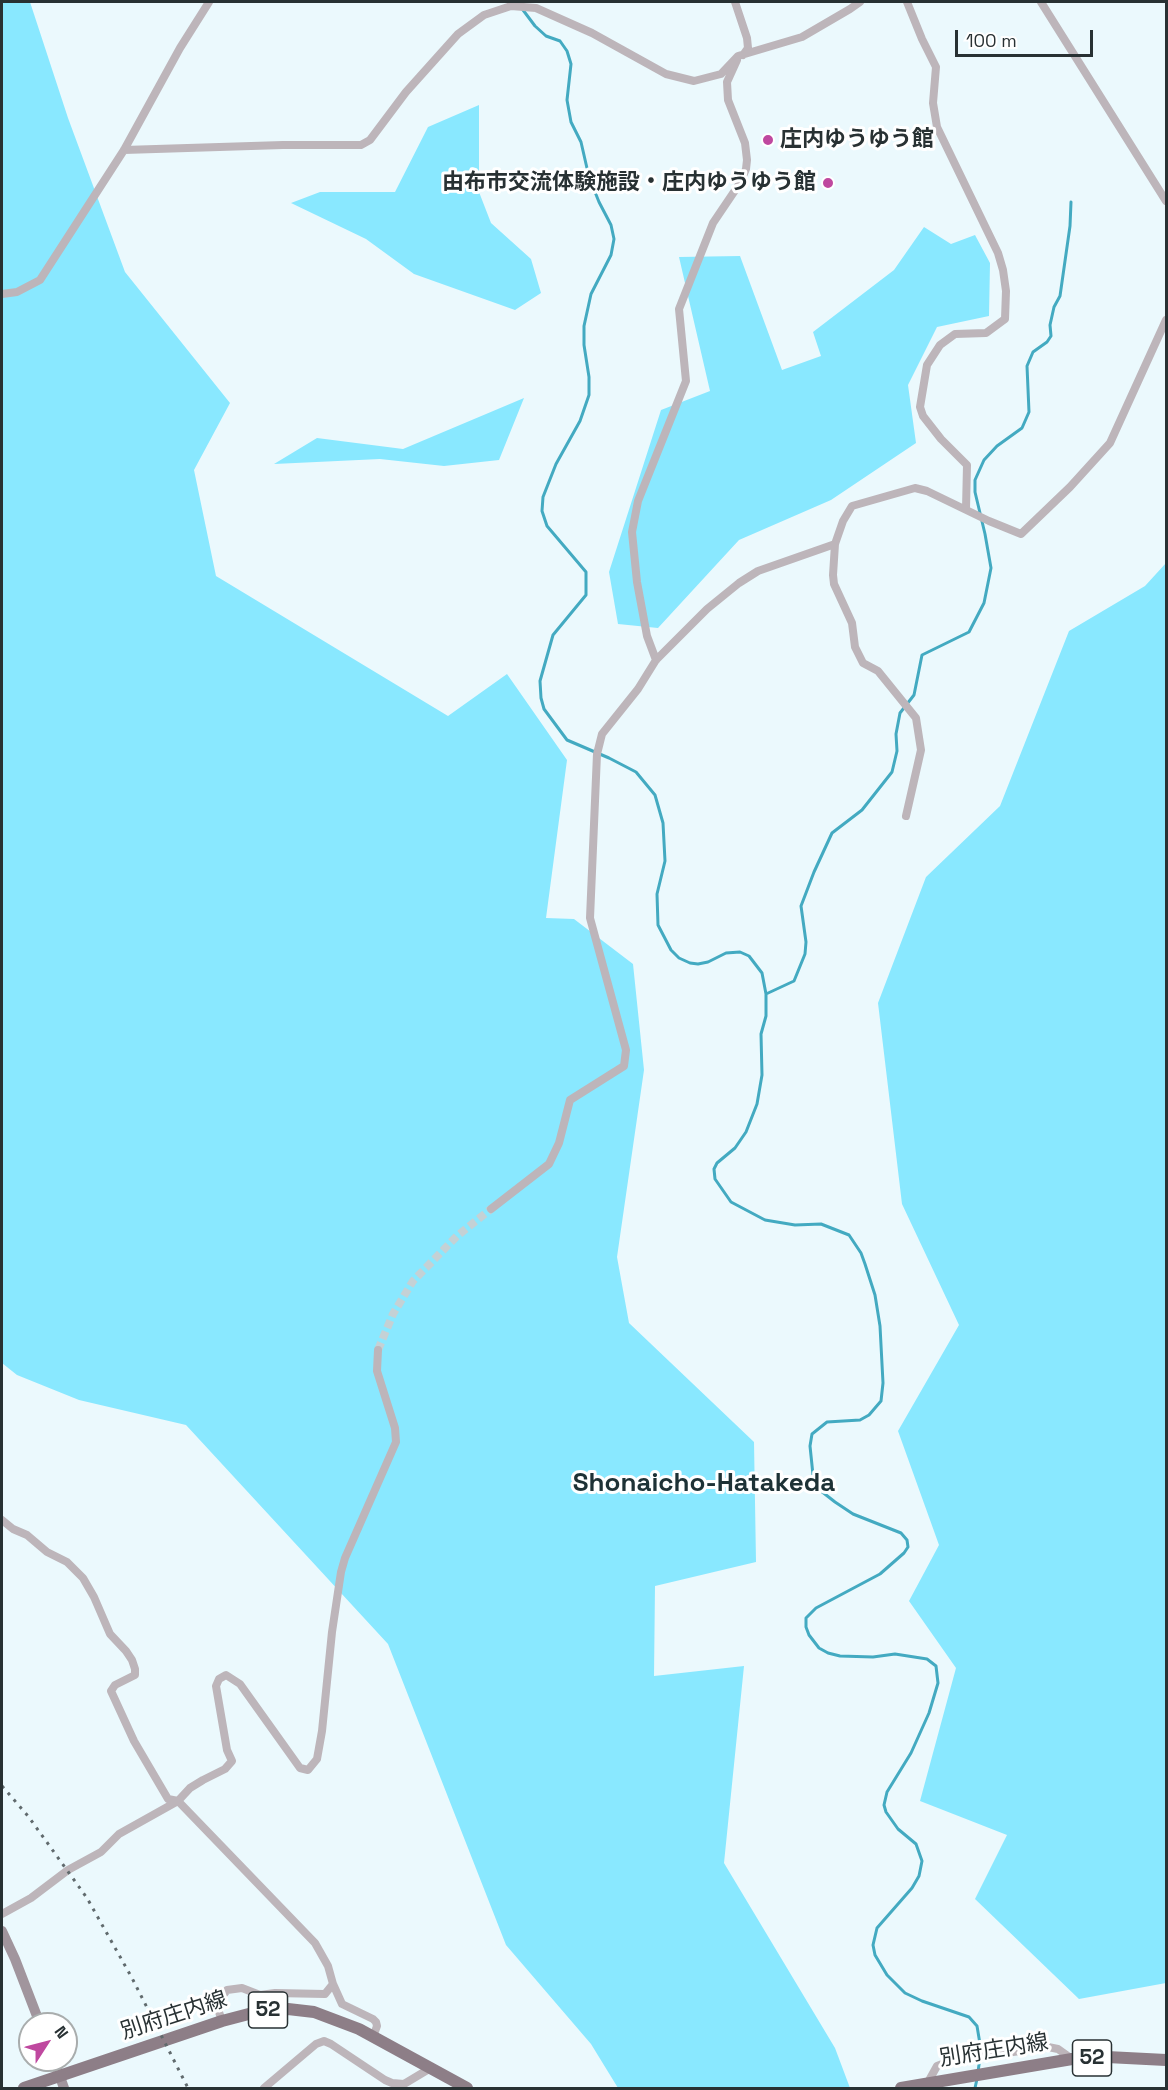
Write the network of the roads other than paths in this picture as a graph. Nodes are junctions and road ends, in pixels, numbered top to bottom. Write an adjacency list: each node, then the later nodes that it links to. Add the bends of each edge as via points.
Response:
1 (209, 2): 7 (street)
2 (735, 2): 6 (street, via 747,38 748,48)
3 (860, 2): 6 (street, via 802,37)
4 (907, 2): 11 (street, via 936,68 933,103 937,127 998,253 1006,291 1005,319 986,333 955,334 940,345 927,365 923,416 967,465)
5 (1041, 2): 8 (street)
6 (741, 56): 7 (street, via 721,74 694,81 666,74 592,33 536,8 511,6 484,15 458,34 406,92 370,141 361,145); 13 (street, via 727,82 728,100 745,143 746,169 713,223 679,309 686,381 638,501 632,532 647,636)
7 (124, 150): 9 (street, via 40,280 17,292)
8 (1167, 201)
9 (2, 294)
10 (1167, 320): 11 (street, via 1110,443 1035,523 1021,534)
11 (966, 509): 12 (street, via 927,491 902,491 852,506)
12 (835, 544): 13 (street, via 758,571 739,583); 14 (street, via 834,584 852,623 855,647 863,663 878,670 916,718 921,750)
13 (656, 660): 15 (street, via 602,734 597,754 591,918 626,1050 624,1066 570,1100 549,1164)
14 (906, 816)
15 (491, 1209)
16 (378, 1350): 18 (street, via 377,1371 396,1442 341,1572 317,1759 308,1770 300,1768 240,1684 226,1675 219,1678 216,1686 232,1761 190,1788)
17 (2, 1520): 18 (street, via 67,1562 83,1578 110,1634 126,1651 135,1669 135,1675 111,1691 168,1799)
18 (178, 1801): 19 (street, via 119,1834 101,1852); 21 (street, via 315,1943)
19 (2, 1914)
20 (2, 1931): 22 (main road)
21 (333, 1984): 23 (street, via 319,1995 263,1995 242,1988 227,1990 218,2002); 24 (street, via 342,2004 376,2022)
22 (35, 2012)
23 (222, 2021): 24 (main road, 別府庄内線 / 52, via 264,2010 306,2011 339,2020); 28 (main road, 別府庄内線 / 52)
24 (373, 2037): 27 (main road, 別府庄内線 / 52)
25 (1072, 2059): 26 (main road, 別府庄内線 / 52); 29 (main road, 別府庄内線 / 52); 29 (street, via 1058,2049 1048,2048 950,2061 937,2066)
26 (1167, 2060)
27 (429, 2069): 31 (street, via 404,2084 392,2083 324,2042 316,2044); 32 (main road, 別府庄内線 / 52)
28 (62, 2082): 30 (main road, 別府庄内線 / 52)
29 (928, 2086): 33 (main road, 別府庄内線 / 52)
30 (24, 2088)
31 (264, 2088)
32 (467, 2088)
33 (901, 2088)

